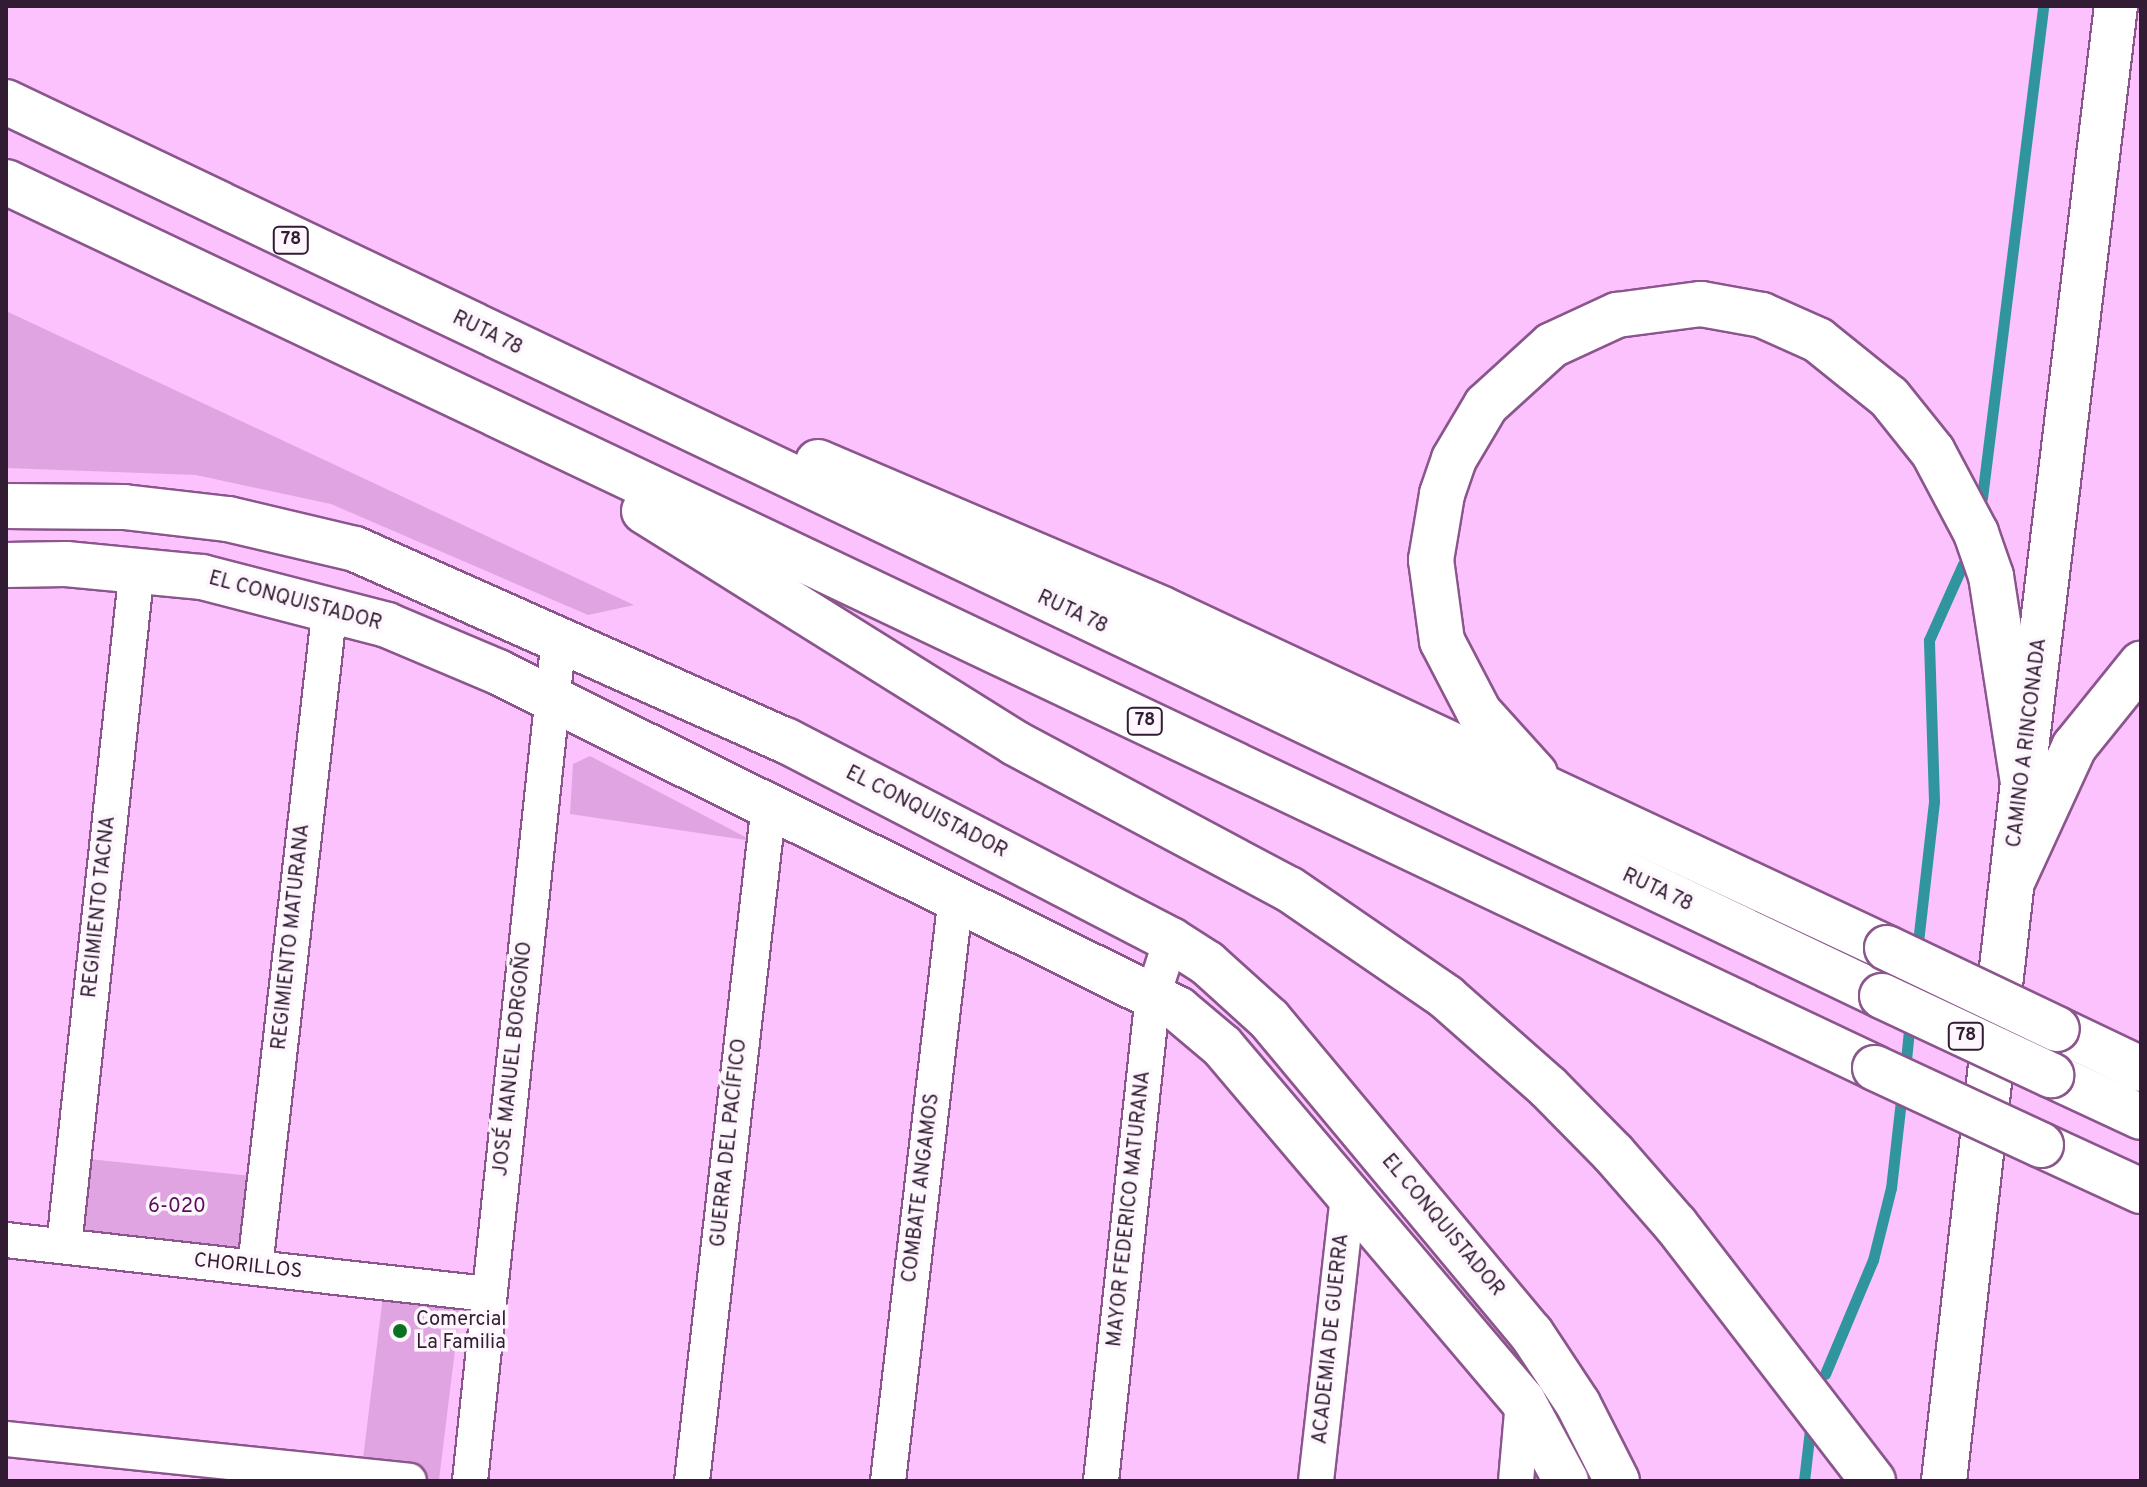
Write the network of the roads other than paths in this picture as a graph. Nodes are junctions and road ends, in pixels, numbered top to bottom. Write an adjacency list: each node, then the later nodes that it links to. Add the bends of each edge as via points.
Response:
1 (2116, 6): 13 (street, CAMINO A RINCONADA)
2 (6, 102): 5 (main road, RUTA 78 / 78)
3 (6, 182): 4 (main road, 78)
4 (415, 375): 22 (main road, 78, bridge); 39 (main road, via 720,556 1015,743 1289,889 1446,997 1614,1154 1676,1225)
5 (576, 377): 14 (main road, via 746,433 906,498 1162,609); 21 (main road, RUTA 78 / 78, bridge)
6 (6, 506): 10 (main road, EL CONQUISTADOR, via 124,507 291,532 368,554)
7 (6, 565): 8 (main road, EL CONQUISTADOR)
8 (137, 568): 9 (main road, EL CONQUISTADOR); 25 (street, REGIMIENTO TACNA)
9 (330, 607): 12 (main road, EL CONQUISTADOR, via 444,647); 26 (street, REGIMIENTO MATURANA)
10 (559, 637): 12 (street, JOSÉ MANUEL BORGOÑO); 18 (main road, EL CONQUISTADOR, via 785,740)
11 (2141, 664): 16 (main road, via 2074,747)
12 (552, 699): 15 (main road, EL CONQUISTADOR); 27 (street, JOSÉ MANUEL BORGOÑO)
13 (2023, 782): 14 (main road, via 1991,576 1957,491 1926,442 1877,386 1818,340 1747,311 1673,305 1583,328 1523,367 1471,427 1454,459 1434,527 1435,614 1458,681 1502,742); 16 (main road, CAMINO A RINCONADA)
14 (1568, 800): 20 (main road, bridge)
15 (769, 804): 17 (main road, EL CONQUISTADOR); 32 (street, GUERRA DEL PACÍFICO)
16 (2012, 882): 40 (main road, CAMINO A RINCONADA)
17 (956, 896): 19 (main road, EL CONQUISTADOR); 33 (street, COMBATE ANGAMOS)
18 (1171, 940): 19 (street, MAYOR FEDERICO MATURANA); 38 (main road, EL CONQUISTADOR, via 1207,963 1269,1019 1531,1333 1578,1404)
19 (1153, 995): 23 (main road, EL CONQUISTADOR, via 1222,1046); 34 (street, MAYOR FEDERICO MATURANA)
20 (2141, 1069)
21 (2141, 1117)
22 (2141, 1191)
23 (1348, 1197): 28 (main road, EL CONQUISTADOR); 35 (street, ACADEMIA DE GUERRA)
24 (6, 1240): 25 (street, CHORILLOS)
25 (64, 1246): 26 (street, CHORILLOS)
26 (255, 1267): 27 (street, CHORILLOS)
27 (489, 1294): 31 (street, JOSÉ MANUEL BORGOÑO)
28 (1523, 1401): 36 (street); 37 (main road, EL CONQUISTADOR)
29 (6, 1439): 30 (street)
30 (409, 1481)
31 (470, 1481)
32 (692, 1481)
33 (888, 1481)
34 (1101, 1481)
35 (1316, 1481)
36 (1516, 1481)
37 (1566, 1481)
38 (1617, 1481)
39 (1873, 1481)
40 (1944, 1481)

